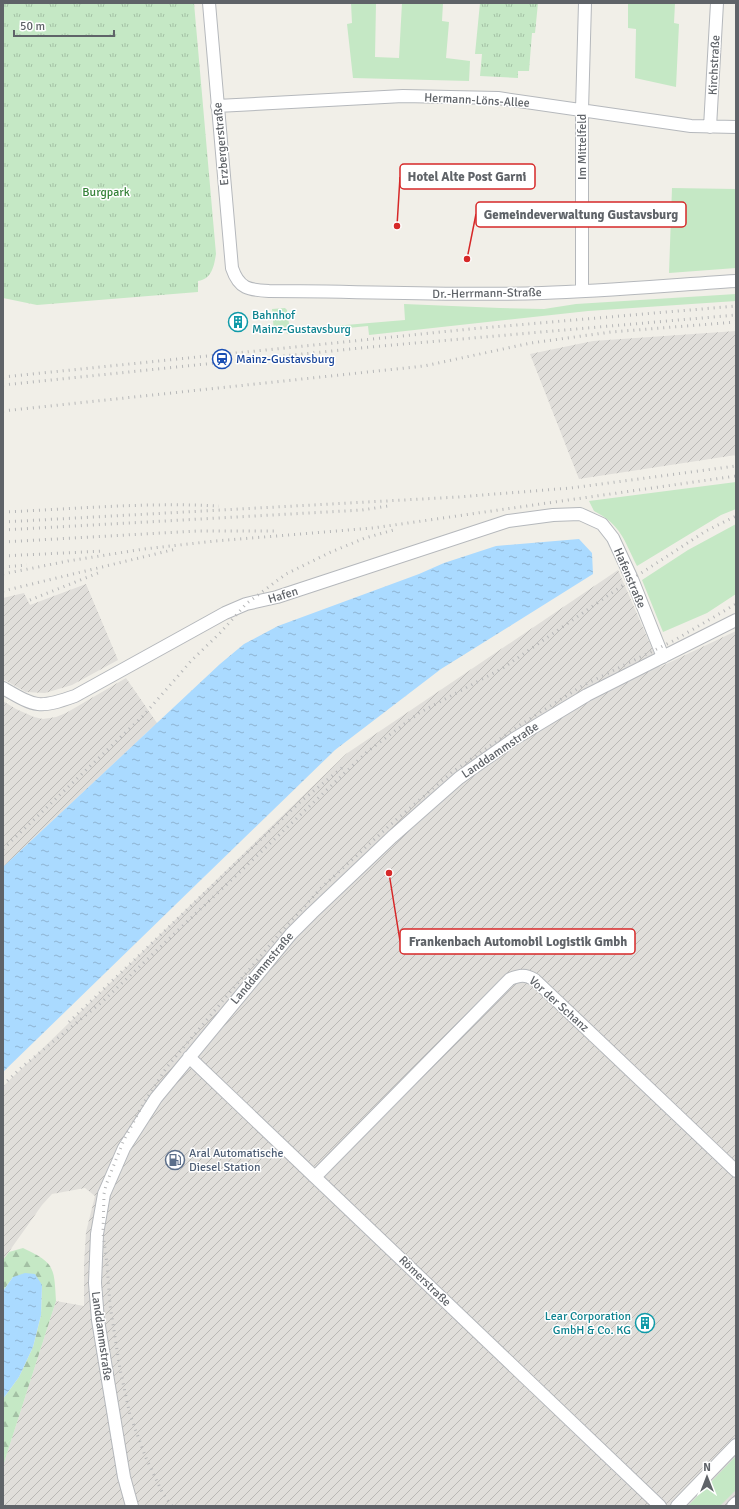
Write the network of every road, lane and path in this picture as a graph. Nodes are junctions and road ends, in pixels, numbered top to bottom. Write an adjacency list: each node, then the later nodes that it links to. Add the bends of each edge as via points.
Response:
1 (209, 3): 4 (street, Erzbergerstraße)
2 (585, 3): 5 (street, Im Mittelfeld)
3 (717, 3): 6 (street, Kirchstraße)
4 (217, 106): 5 (street, Hermann-Löns-Allee, via 404,96 498,98); 9 (street, Erzbergerstraße, via 232,268)
5 (582, 110): 6 (street, Hermann-Löns-Allee); 10 (street, Im Mittelfeld)
6 (710, 127): 7 (street, Hermann-Löns-Allee)
7 (736, 127)
8 (736, 281): 10 (street, Dr.-Herrmann-Straße)
9 (239, 283): 10 (street, Dr.-Herrmann-Straße, via 250,289 269,291 397,294)
10 (582, 291)
11 (580, 514): 13 (street, Hafenstraße, via 602,524 613,538); 14 (street, Hafen, via 508,521 277,597 246,604 225,612 74,696 57,702 45,705 32,704)
12 (736, 620): 13 (street, Landdammstraße)
13 (663, 657): 15 (street, Landdammstraße, via 587,694 514,739 459,778 392,837 291,934)
14 (3, 688)
15 (189, 1057): 17 (street, Römerstraße); 20 (street, Landdammstraße, via 156,1098 124,1148 104,1194 97,1234 95,1283 98,1320 124,1477)
16 (736, 1171): 17 (street, Vor der Schanz, via 527,975 510,979)
17 (315, 1177): 21 (street, Römerstraße)
18 (736, 1445): 22 (street)
19 (736, 1503): 23 (street)
20 (132, 1506)
21 (660, 1506)
22 (677, 1506)
23 (733, 1506)

